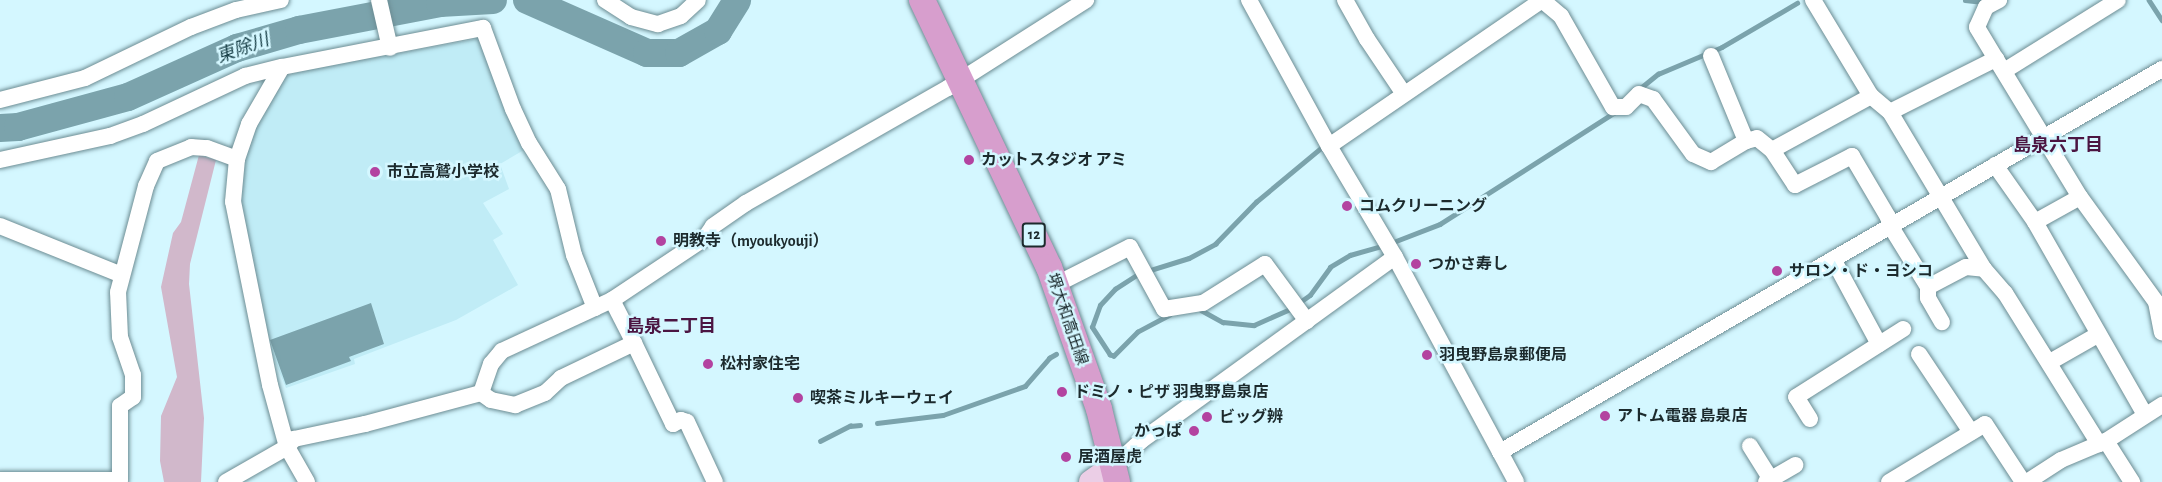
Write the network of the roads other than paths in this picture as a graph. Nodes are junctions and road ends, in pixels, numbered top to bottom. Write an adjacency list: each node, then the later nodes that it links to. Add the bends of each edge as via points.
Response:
1 (281, 0): 20 (street, via 236,10 191,27 85,78)
2 (380, 0): 12 (street)
3 (605, 0): 4 (street, via 631,17 658,24 681,16)
4 (698, 0)
5 (922, 0): 17 (main road, 堺大和高田線 / 12)
6 (1086, 0): 17 (street)
7 (1249, 0): 24 (street)
8 (1345, 0): 18 (street)
9 (1813, 0): 19 (street)
10 (1999, 0): 14 (street, via 1986,7 1977,27)
11 (2118, 0): 14 (street)
12 (389, 44): 15 (street); 41 (street, via 483,28 513,109 558,189 574,255)
13 (1711, 56): 23 (street)
14 (2000, 65): 21 (street); 22 (street)
15 (282, 67): 26 (street, via 249,124); 27 (street, via 245,76 111,136)
16 (2162, 69): 22 (street)
17 (960, 80): 38 (main road, 堺大和高田線 / 12); 40 (street, via 746,203 713,226 705,238)
18 (1404, 94): 23 (street, via 1542,0 1561,16 1613,107 1626,107 1639,94 1653,99 1693,154 1711,162); 24 (street)
19 (1871, 96): 21 (street); 25 (street)
20 (0, 100)
21 (1890, 112): 30 (street)
22 (2042, 137): 28 (street); 29 (street)
23 (1746, 141): 25 (street, via 1757,138)
24 (1329, 146): 34 (street)
25 (1772, 150): 33 (street, via 1795,185 1852,156)
26 (237, 159): 37 (street, via 207,148 191,147 157,161 146,186); 58 (street, via 234,202 270,385)
27 (0, 160)
28 (1995, 165): 30 (street); 31 (street)
29 (2080, 197): 31 (street); 45 (street, via 2157,302)
30 (1943, 198): 33 (street); 36 (street)
31 (2035, 222): 46 (street)
32 (0, 226): 37 (street)
33 (1891, 227): 35 (street); 39 (street)
34 (1395, 257): 42 (street); 59 (street)
35 (1833, 259): 48 (street); 59 (street)
36 (1984, 269): 39 (street, via 1966,267); 50 (street, via 2005,293)
37 (122, 275): 62 (street, via 118,292 120,337 133,375 132,397 120,406 120,480)
38 (1056, 285): 42 (street, via 1130,247 1164,309 1203,303 1265,264); 61 (main road, 堺大和高田線 / 12, via 1099,409)
39 (1928, 287): 43 (street, via 1928,298)
40 (612, 300): 41 (street); 47 (street)
41 (595, 308): 51 (street, via 502,351 491,364)
42 (1307, 321): 61 (street, via 1142,440)
43 (1942, 322)
44 (1903, 329): 48 (street)
45 (2162, 332)
46 (2099, 334): 50 (street); 53 (street)
47 (634, 343): 51 (street, via 561,378 545,393 515,405 491,400); 66 (street, via 674,424 687,422)
48 (1880, 344): 54 (street, via 1796,397)
49 (1919, 354): 55 (street)
50 (2050, 362): 56 (street)
51 (481, 393): 58 (street, via 294,439)
52 (2162, 405): 53 (street)
53 (2145, 416): 56 (street)
54 (1810, 419)
55 (1971, 432): 69 (street); 70 (street, via 1985,424)
56 (2102, 443): 70 (street, via 2061,460); 71 (street)
57 (1750, 446): 63 (street)
58 (287, 447): 64 (street); 65 (street)
59 (1500, 452): 68 (street)
60 (1795, 465): 63 (street)
61 (1115, 474): 67 (main road)
62 (0, 480)
63 (1768, 481)
64 (226, 482)
65 (306, 482)
66 (715, 482)
67 (1091, 482)
68 (1516, 482)
69 (1888, 482)
70 (2025, 482)
71 (2132, 482)

